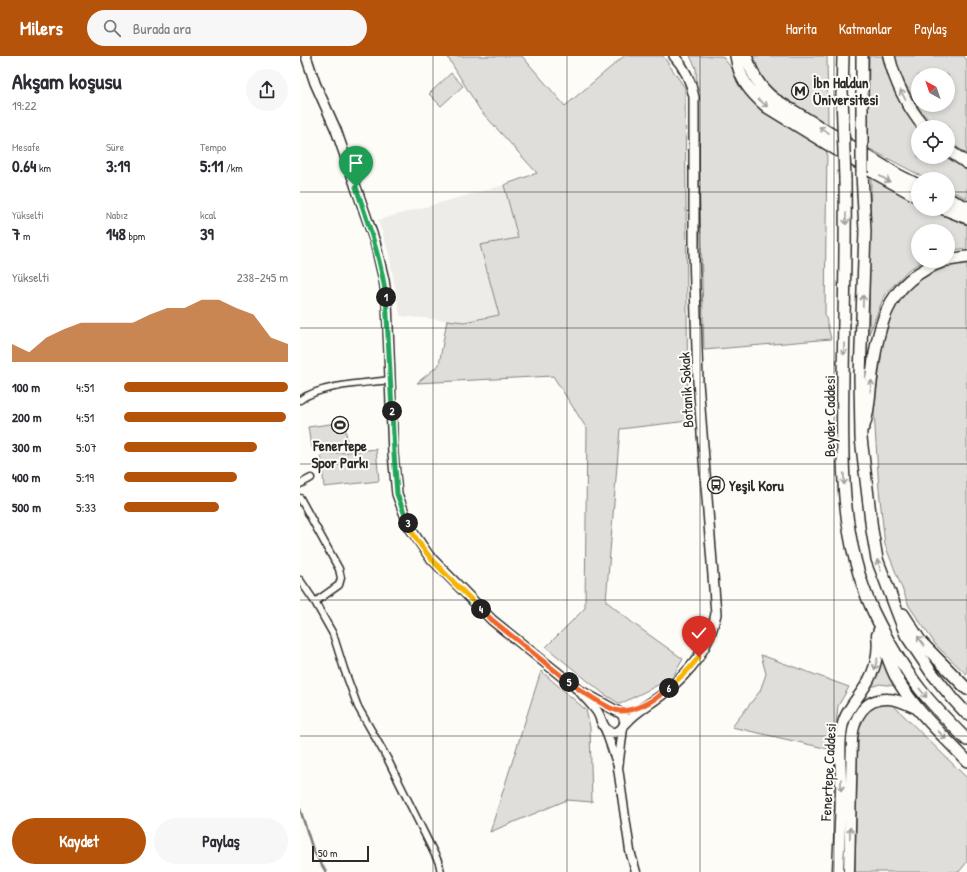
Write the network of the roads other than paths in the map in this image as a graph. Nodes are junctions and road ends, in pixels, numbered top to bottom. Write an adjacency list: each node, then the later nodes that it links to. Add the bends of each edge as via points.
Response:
1 (306, 56): 22 (main road, via 336,130 375,242 387,302)
2 (674, 56): 36 (main road, Botanik Sokak, via 689,77 694,97 694,252 698,382 716,614 709,640 699,657 676,682)
3 (730, 56): 9 (main road)
4 (736, 56): 9 (highway)
5 (746, 56): 13 (highway, one-way to 5, via 774,99 754,78)
6 (843, 56): 33 (highway, Beyder Caddesi, one-way to 33, bridge, via 846,237 843,425 846,510 855,558)
7 (862, 56): 24 (highway, Beyder Caddesi, one-way to 7, bridge, via 860,376 865,231 862,174)
8 (889, 56): 10 (highway, one-way to 8, via 898,86)
9 (740, 72): 14 (highway, one-way to 14, via 749,90 767,107)
10 (919, 120)
11 (955, 155): 12 (highway)
12 (967, 163)
13 (911, 182)
14 (911, 193)
15 (955, 202): 16 (highway)
16 (967, 207)
17 (955, 213): 18 (highway)
18 (967, 218)
19 (967, 257): 20 (highway)
20 (955, 259)
21 (926, 268): 24 (highway, one-way to 21, via 868,414 875,350 884,316 903,286)
22 (390, 380): 23 (street, via 329,389); 35 (main road, via 397,494 410,528 429,556 492,620)
23 (300, 400)
24 (861, 438): 32 (highway, Beyder Caddesi, one-way to 24, via 877,559)
25 (311, 478): 26 (street)
26 (300, 484)
27 (300, 498): 28 (street)
28 (306, 508): 29 (street); 31 (street, via 339,569 341,578 339,585)
29 (300, 512)
30 (300, 580): 31 (street)
31 (315, 602): 46 (street, via 333,634 358,707 387,758 439,863)
32 (894, 602): 34 (highway, one-way to 32, via 921,642); 39 (highway, Beyder Caddesi, via 906,635 931,672)
33 (874, 612): 37 (highway, via 893,670); 42 (highway, Beyder Caddesi, one-way to 42, via 904,667 919,688); 45 (main road, Fenertepe Caddesi, one-way to 45, via 879,647 877,662 844,722 842,738)
34 (967, 689)
35 (579, 690): 38 (main road); 40 (main road)
36 (650, 702): 38 (main road, Botanik Sokak, via 632,710); 41 (main road, Botanik Sokak, via 634,714)
37 (918, 709): 43 (highway, one-way to 43); 45 (main road, Fenertepe Caddesi, via 889,698 872,702 859,713 852,733)
38 (617, 711): 40 (main road, via 605,714); 41 (main road, via 624,717)
39 (967, 714)
40 (604, 726): 41 (main road, via 610,732 617,732); 44 (street)
41 (624, 726): 44 (street)
42 (967, 740)
43 (967, 761)
44 (618, 768): 47 (street, via 630,851)
45 (846, 813): 48 (main road, Fenertepe Caddesi); 49 (main road, Fenertepe Caddesi, one-way to 45)
46 (441, 872)
47 (636, 872)
48 (838, 872)
49 (849, 872)

